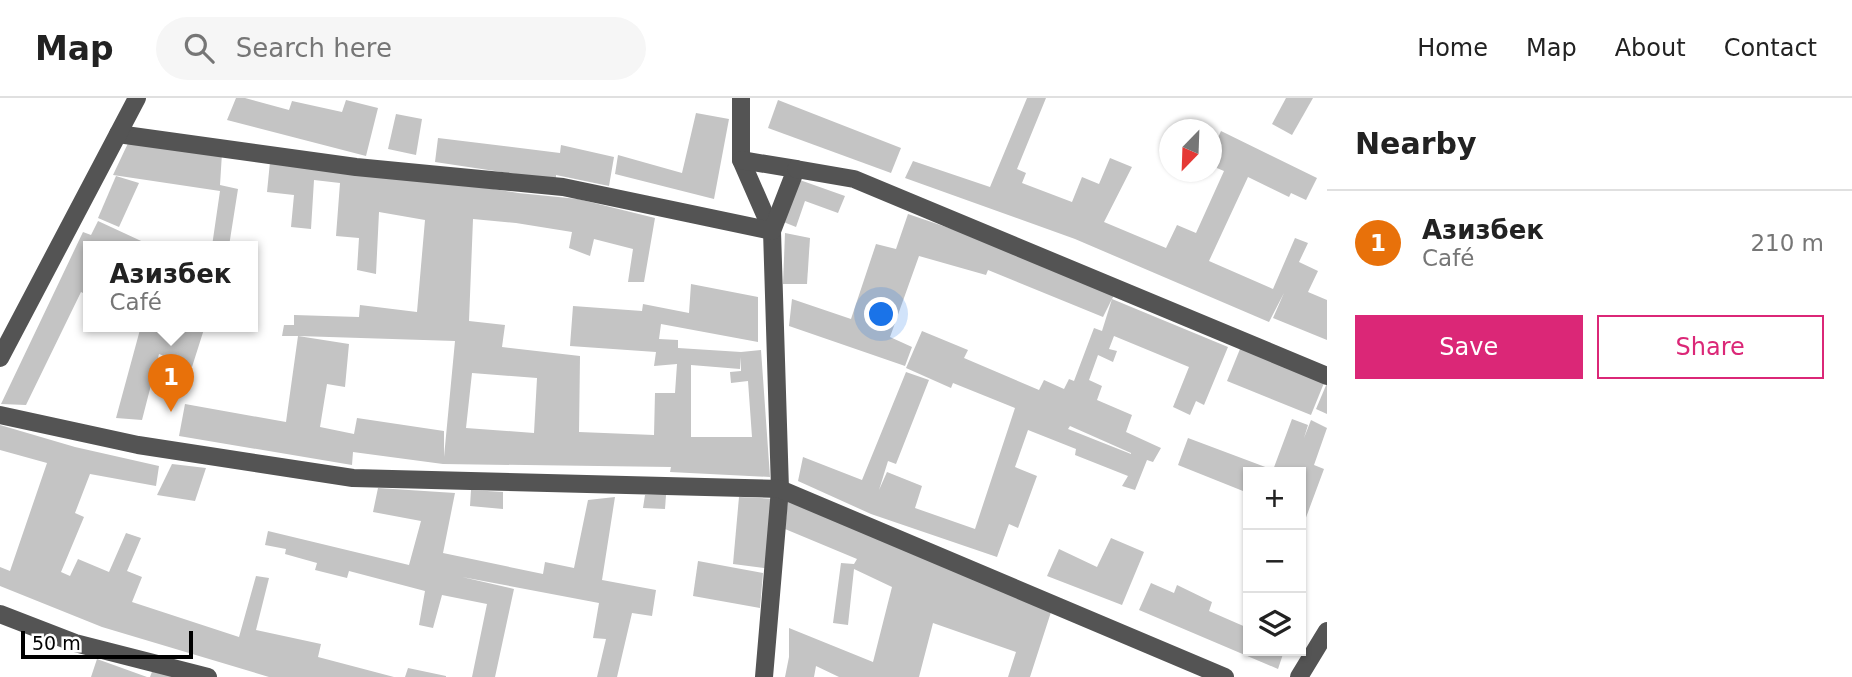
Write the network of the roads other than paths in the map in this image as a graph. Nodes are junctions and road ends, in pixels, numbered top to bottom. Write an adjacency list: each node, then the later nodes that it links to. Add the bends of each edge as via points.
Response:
1 (137, 98): 3 (street)
2 (741, 98): 4 (street)
3 (118, 134): 6 (street, via 356,167 563,187); 7 (street)
4 (741, 160): 5 (street); 6 (street)
5 (796, 169): 6 (street); 8 (street, via 854,179)
6 (772, 231): 10 (street)
7 (0, 358)
8 (1327, 376)
9 (0, 415): 10 (street, via 138,445 353,478)
10 (780, 489): 14 (street); 15 (street)
11 (0, 614): 13 (street, via 75,643)
12 (1327, 631): 16 (street)
13 (208, 677)
14 (764, 677)
15 (1225, 677)
16 (1299, 677)

